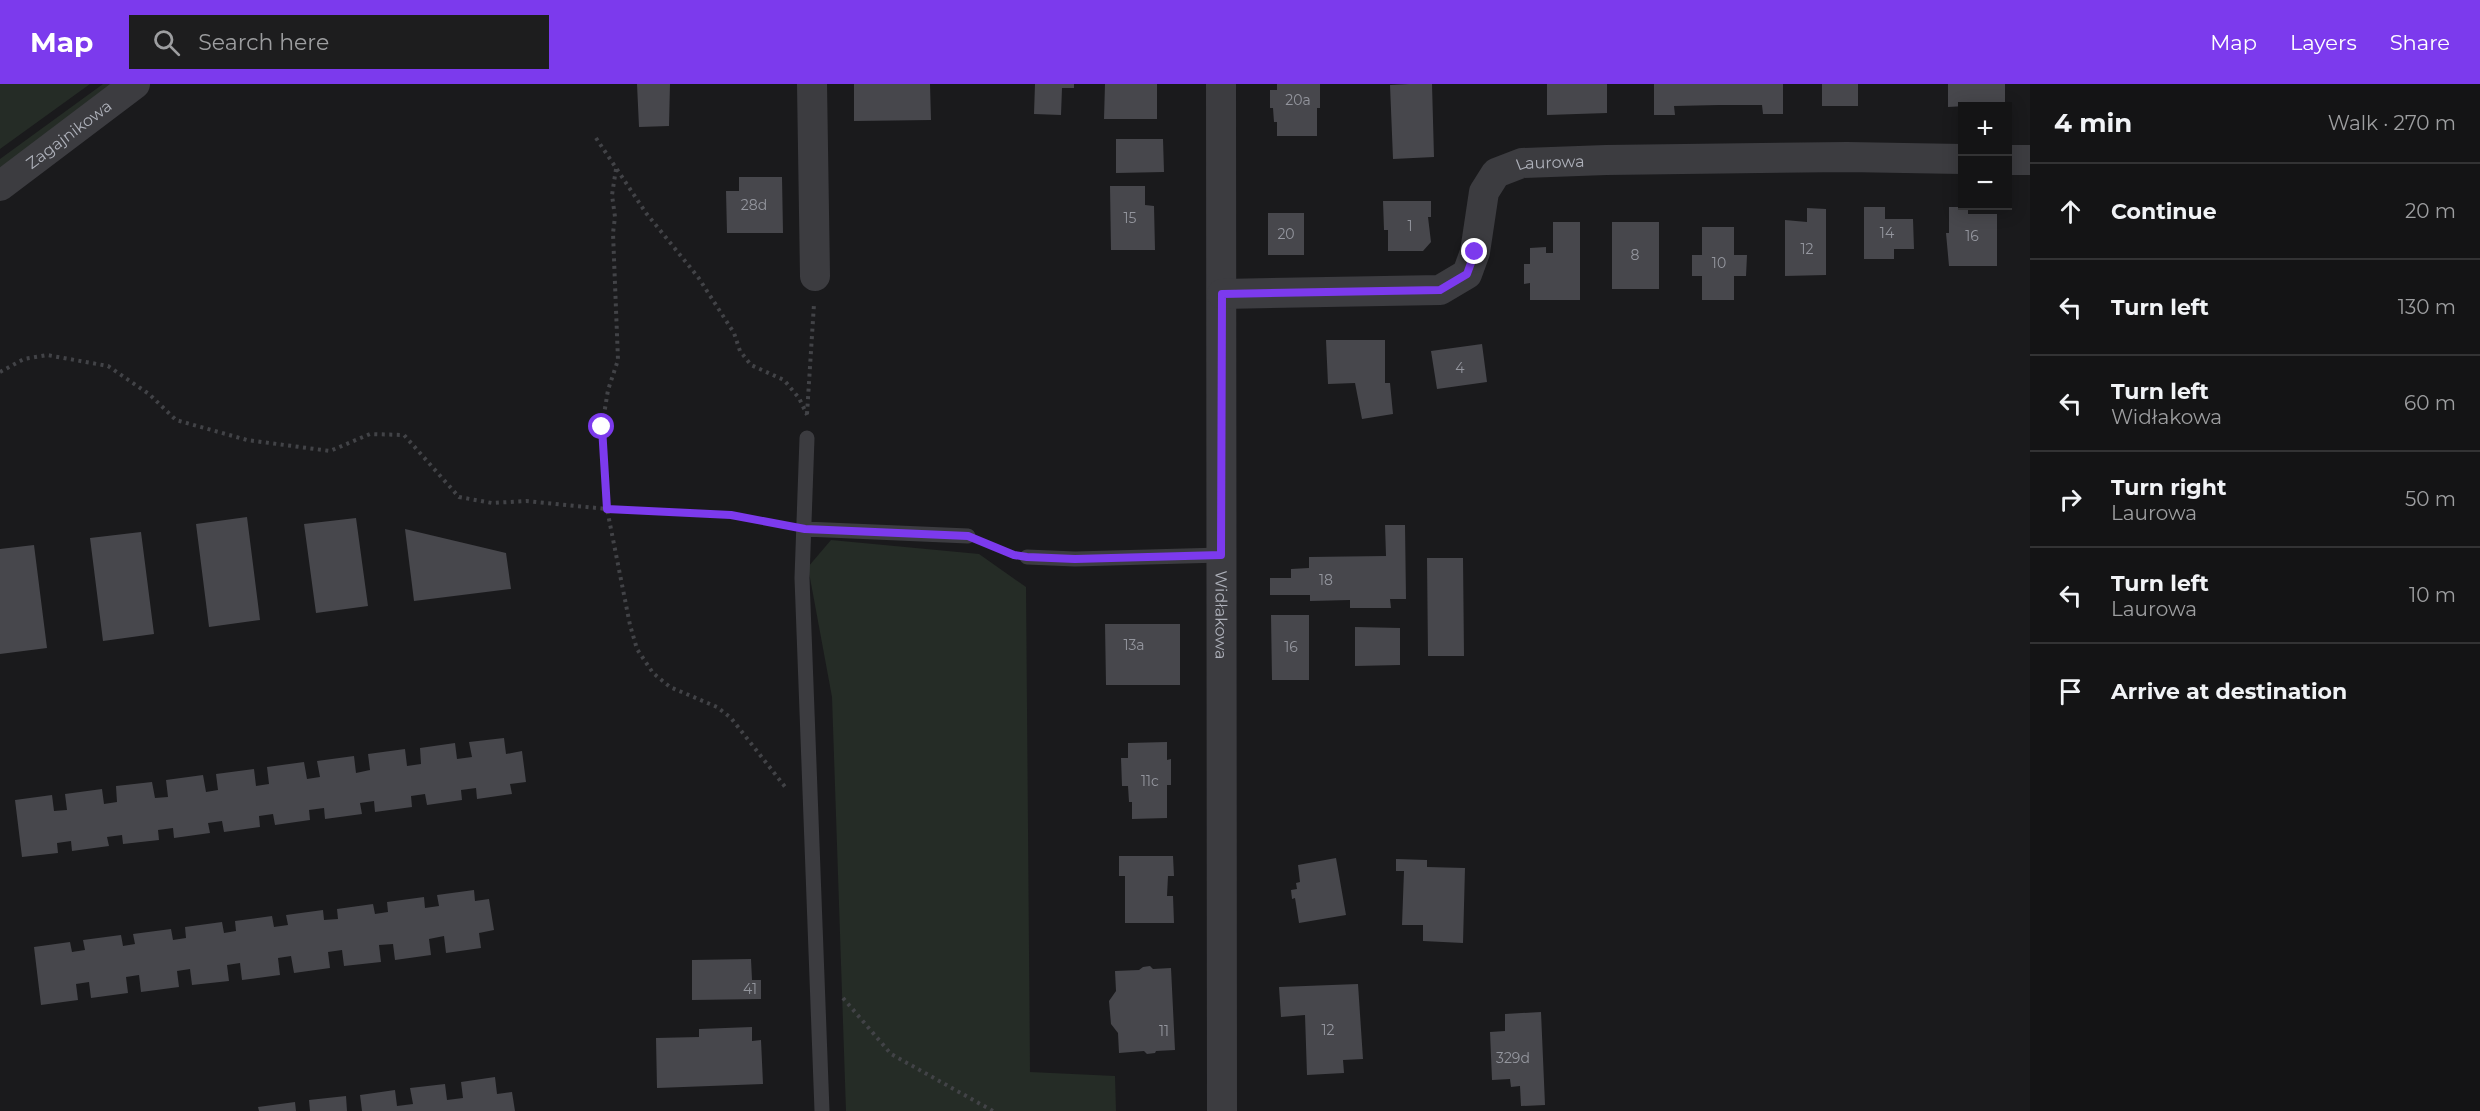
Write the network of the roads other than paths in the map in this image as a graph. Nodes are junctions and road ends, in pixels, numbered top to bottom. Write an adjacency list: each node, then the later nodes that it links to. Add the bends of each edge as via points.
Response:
1 (135, 84): 7 (street, Zagajnikowa)
2 (812, 84): 8 (street)
3 (1221, 84): 9 (street, Widłakowa)
4 (1958, 159): 9 (street, Laurowa, via 1522,163 1496,173 1484,192 1475,252 1467,274 1440,290)
5 (2012, 160): 6 (street)
6 (2030, 160)
7 (0, 186)
8 (815, 276)
9 (1222, 294): 13 (street, Widłakowa)
10 (807, 438): 11 (lane)
11 (805, 529): 12 (lane); 15 (lane, via 802,578)
12 (968, 536)
13 (1221, 555): 14 (lane); 16 (street, Widłakowa)
14 (1027, 557)
15 (822, 1111)
16 (1222, 1111)

